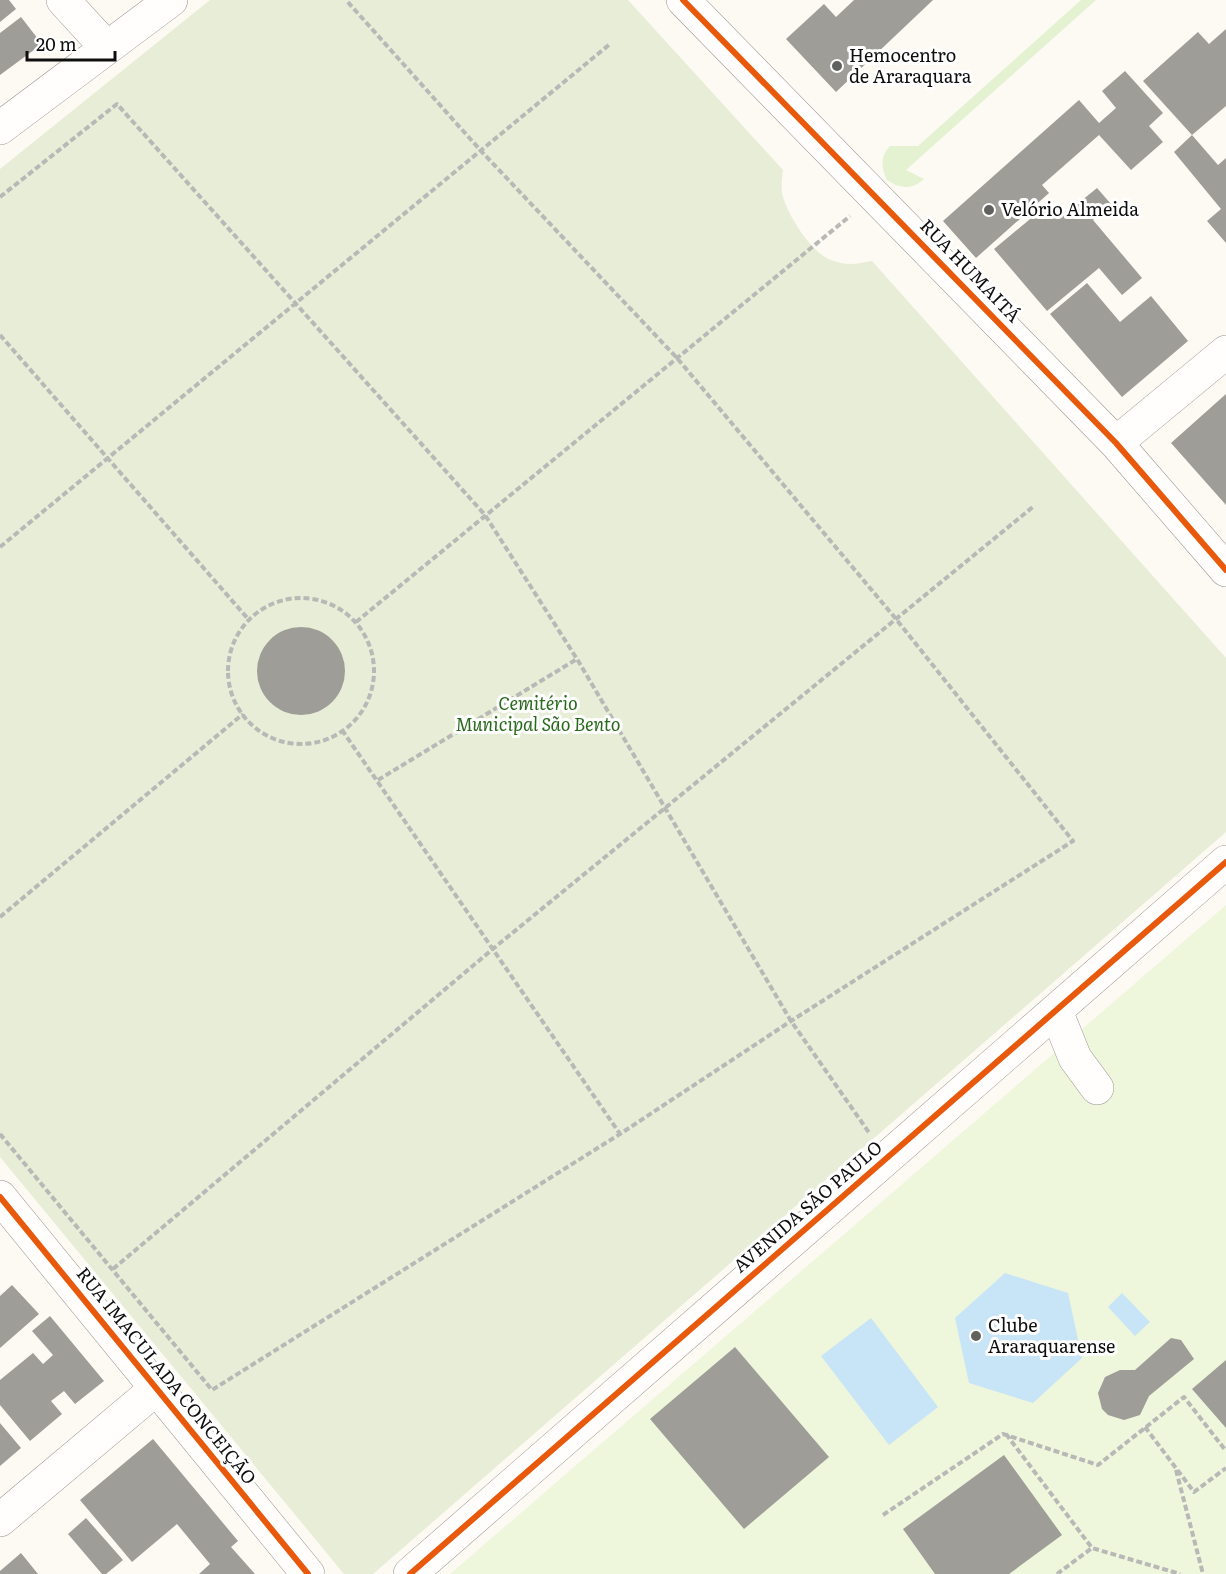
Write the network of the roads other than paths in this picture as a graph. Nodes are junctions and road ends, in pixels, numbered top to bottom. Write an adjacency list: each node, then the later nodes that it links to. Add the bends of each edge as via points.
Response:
1 (63, 0): 4 (street)
2 (171, 0): 4 (street)
3 (683, 0): 7 (street, RUA HUMAITÁ)
4 (106, 47): 5 (street)
5 (0, 128)
6 (1226, 352): 7 (street)
7 (1116, 443): 8 (street, RUA HUMAITÁ)
8 (1226, 570)
9 (1226, 862): 10 (street, AVENIDA SÃO PAULO)
10 (1056, 1011): 11 (street, via 1075,1058); 16 (street, AVENIDA SÃO PAULO)
11 (1097, 1088)
12 (0, 1197): 13 (street, RUA IMACULADA CONCEIÇÃO)
13 (157, 1388): 14 (street); 15 (street, RUA IMACULADA CONCEIÇÃO)
14 (0, 1520)
15 (308, 1574)
16 (410, 1574)

